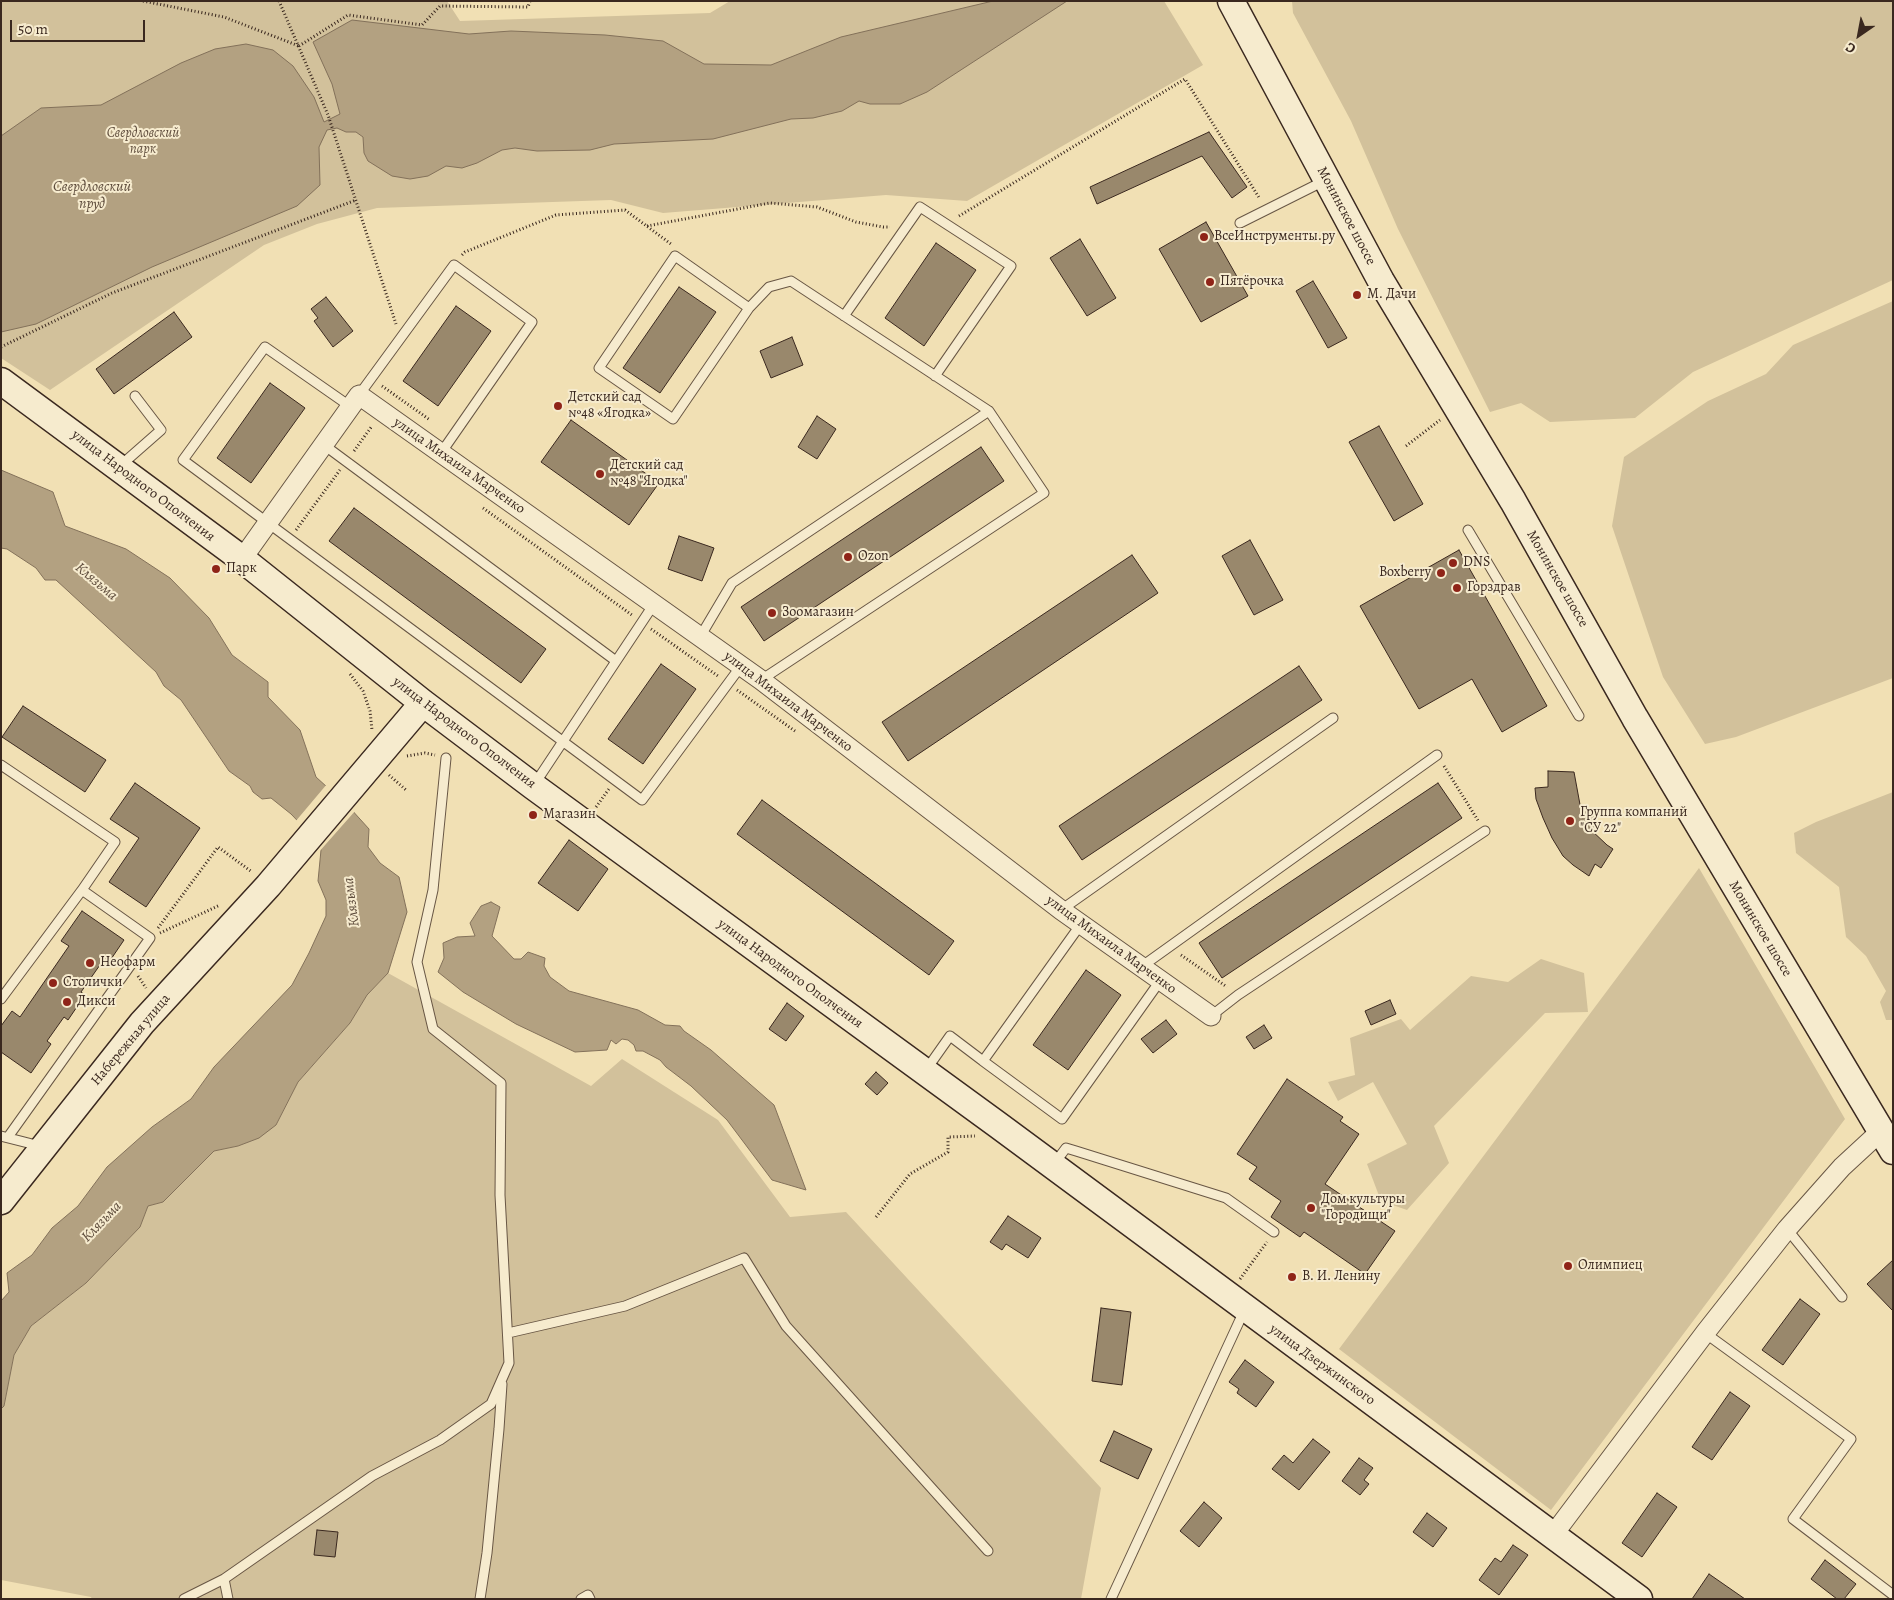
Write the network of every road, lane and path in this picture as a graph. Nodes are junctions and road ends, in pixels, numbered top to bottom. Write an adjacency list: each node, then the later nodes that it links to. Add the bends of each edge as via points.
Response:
1 (143, 1): 5 (path, via 224,17)
2 (279, 1): 5 (path)
3 (530, 1): 5 (path, via 528,7 440,6 422,25 348,15)
4 (1231, 1): 6 (street, Монинское шоссе)
5 (299, 46): 7 (path, via 328,115)
6 (1326, 180): 8 (lane); 23 (street, Монинское шоссе, via 1381,281)
7 (356, 200): 17 (path); 18 (path, via 112,293)
8 (1267, 210): 9 (path, via 1185,79); 10 (lane)
9 (946, 224): 11 (lane, via 920,207); 19 (lane, via 1011,266)
10 (1240, 224)
11 (908, 225): 12 (path, via 883,227 856,222 817,206 770,203); 16 (lane)
12 (647, 226): 13 (path, via 671,243); 14 (path, via 625,210 556,215 465,252)
13 (675, 256): 15 (lane); 15 (lane, via 599,368 673,419)
14 (454, 265): 17 (lane); 27 (lane, via 532,322)
15 (749, 308): 16 (lane, via 769,287 791,281)
16 (844, 316): 19 (lane)
17 (400, 339): 22 (lane)
18 (1, 346)
19 (935, 376): 24 (lane)
20 (1, 381): 28 (street, улица Народного Ополчения)
21 (135, 396): 28 (lane, via 161,430)
22 (355, 401): 25 (street); 27 (street, улица Михаила Марченко); 29 (lane, via 265,347 183,460)
23 (1457, 408): 26 (path); 67 (street, Монинское шоссе, via 1640,727)
24 (989, 411): 33 (lane, via 732,583); 36 (lane, via 1044,493)
25 (324, 445): 29 (street); 34 (lane)
26 (1406, 446)
27 (441, 453): 32 (street, улица Михаила Марченко)
28 (118, 468): 31 (street, улица Народного Ополчения)
29 (268, 523): 31 (street); 40 (lane)
30 (1468, 530): 38 (lane)
31 (242, 560): 37 (street, улица Народного Ополчения)
32 (654, 604): 33 (street, улица Михаила Марченко); 34 (lane)
33 (700, 637): 35 (street, улица Михаила Марченко)
34 (616, 661): 40 (lane)
35 (741, 666): 36 (street, улица Михаила Марченко); 46 (lane, via 642,800)
36 (761, 680): 54 (street, улица Михаила Марченко)
37 (423, 703): 45 (street, Набережная улица); 47 (street, улица Народного Ополчения)
38 (1579, 716)
39 (1334, 718): 54 (lane)
40 (563, 741): 46 (lane); 47 (lane)
41 (1437, 755): 50 (path); 57 (lane)
42 (446, 758): 43 (path, via 425,753); 76 (lane, via 433,890 417,962 432,1028 501,1084 500,1195)
43 (400, 760)
44 (1, 765): 52 (lane, via 115,842)
45 (378, 766): 48 (path); 51 (street, Набережная улица)
46 (615, 781): 49 (path)
47 (533, 786): 64 (street, улица Народного Ополчения)
48 (406, 790)
49 (592, 813)
50 (1485, 831): 60 (lane)
51 (264, 882): 56 (path, via 218,847); 68 (street, Набережная улица, via 142,1024)
52 (82, 890): 56 (lane); 61 (lane)
53 (221, 904): 56 (path)
54 (1062, 910): 55 (street, улица Михаила Марченко)
55 (1082, 924): 58 (street, улица Михаила Марченко); 63 (lane)
56 (150, 938): 66 (lane)
57 (1168, 946): 58 (lane); 60 (path)
58 (1140, 967): 59 (street, улица Михаила Марченко)
59 (1160, 981): 62 (street, улица Михаила Марченко); 63 (lane, via 1062,1120)
60 (1238, 995): 62 (lane)
61 (1, 999)
62 (1211, 1016)
63 (983, 1061): 64 (lane, via 950,1036)
64 (924, 1072): 65 (street, улица Народного Ополчения)
65 (994, 1134): 69 (street, улица Дзержинского); 71 (path, via 948,1138 948,1152 910,1174)
66 (5, 1137): 68 (lane)
67 (1887, 1141): 72 (street, via 1842,1167)
68 (43, 1147): 70 (street, Набережная улица)
69 (1053, 1166): 73 (lane, via 1066,1148 1226,1198); 74 (street, улица Дзержинского)
70 (1, 1201)
71 (876, 1217)
72 (1787, 1229): 75 (lane); 77 (street)
73 (1274, 1232): 74 (path)
74 (1240, 1297): 79 (street, улица Дзержинского); 88 (lane)
75 (1842, 1297)
76 (508, 1333): 78 (lane, via 509,1363); 80 (lane, via 625,1306 744,1258 786,1326)
77 (1705, 1333): 79 (street); 82 (lane, via 1851,1439 1793,1519)
78 (502, 1379): 81 (lane, via 490,1404 440,1440 372,1476); 85 (lane)
79 (1553, 1535): 89 (street, улица Дзержинского)
80 (988, 1551)
81 (224, 1579): 83 (lane); 84 (lane)
82 (1893, 1595)
83 (184, 1599)
84 (228, 1599)
85 (480, 1599)
86 (581, 1599): 87 (lane, via 588,1595)
87 (590, 1599)
88 (1111, 1599)
89 (1639, 1599)

